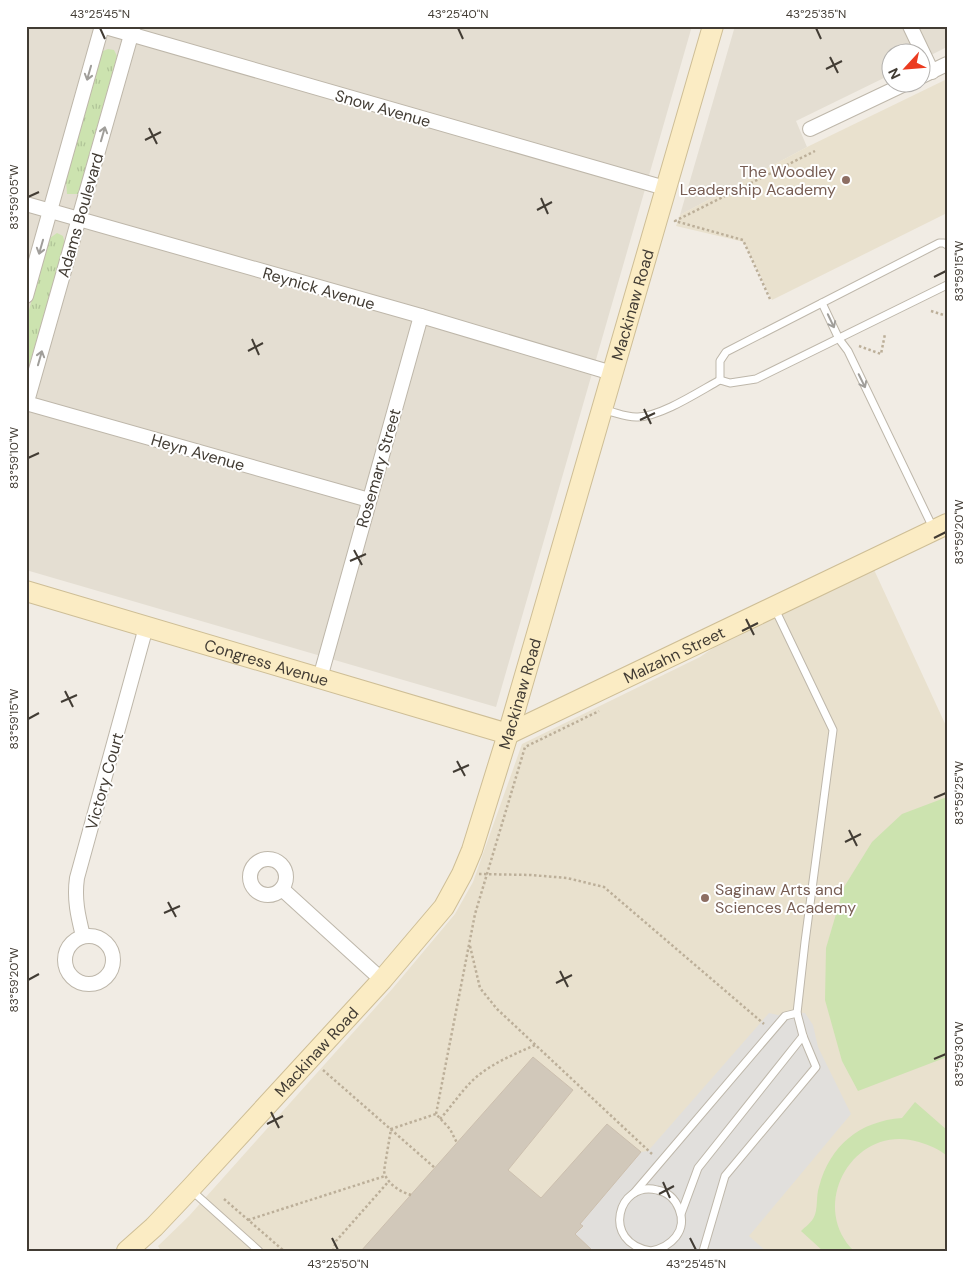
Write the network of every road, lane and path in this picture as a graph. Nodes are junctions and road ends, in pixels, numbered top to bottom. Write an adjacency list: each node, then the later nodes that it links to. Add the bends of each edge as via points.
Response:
1 (102, 26): 4 (street, Snow Avenue); 13 (street, Adams Boulevard, one-way to 13)
2 (713, 26): 11 (street, Mackinaw Road)
3 (910, 26): 5 (street)
4 (132, 31): 11 (street, Snow Avenue); 14 (street, Adams Boulevard, one-way to 4)
5 (915, 42)
6 (947, 64): 7 (street)
7 (930, 72)
8 (888, 92): 9 (street)
9 (810, 130)
10 (816, 151): 18 (path, via 675,221 743,240)
11 (665, 188): 26 (street, Mackinaw Road)
12 (26, 204): 13 (street, Reynick Avenue)
13 (51, 211): 14 (street, Reynick Avenue); 17 (street, Adams Boulevard, one-way to 17)
14 (78, 220): 21 (street, Reynick Avenue); 28 (street, Adams Boulevard, one-way to 14)
15 (947, 245): 19 (lane, via 939,243)
16 (947, 285): 24 (lane)
17 (26, 296)
18 (770, 299)
19 (822, 303): 24 (lane, one-way to 24); 27 (lane, via 726,352 720,361)
20 (931, 311): 22 (path)
21 (421, 316): 26 (street, Reynick Avenue); 30 (street, Rosemary Street)
22 (947, 316)
23 (886, 334): 25 (path, via 882,354)
24 (839, 339): 27 (lane, via 756,379 730,383); 31 (lane, one-way to 31)
25 (859, 346)
26 (612, 373): 29 (street, Mackinaw Road)
27 (720, 380): 29 (lane, via 652,414 633,417)
28 (26, 404): 30 (street, Heyn Avenue)
29 (601, 409): 37 (street, Mackinaw Road)
30 (369, 500): 35 (street, Rosemary Street)
31 (940, 527): 33 (street, Malzahn Street)
32 (26, 591): 34 (street, Congress Avenue)
33 (774, 607): 37 (street, Malzahn Street); 44 (lane, via 833,730)
34 (146, 627): 35 (street, Congress Avenue); 41 (street, Victory Court, via 77,878 76,909)
35 (320, 678): 37 (street, Congress Avenue)
36 (604, 708): 39 (path, via 525,747)
37 (508, 734): 38 (street, Mackinaw Road)
38 (462, 874): 39 (path); 43 (street, Mackinaw Road, via 444,907)
39 (486, 874): 42 (path); 45 (path, via 567,878 604,887)
40 (282, 889): 43 (street)
41 (83, 936)
42 (469, 942): 47 (path, via 480,988); 49 (path)
43 (382, 980): 48 (street, Mackinaw Road)
44 (797, 1013): 46 (lane); 58 (lane, via 785,1016)
45 (767, 1027)
46 (803, 1036): 61 (lane, via 698,1168); 68 (lane, via 816,1067 725,1176)
47 (535, 1045): 50 (path, via 508,1057 470,1082); 53 (path)
48 (310, 1059): 51 (path); 57 (street, Mackinaw Road)
49 (436, 1114): 50 (path); 51 (path)
50 (440, 1119): 52 (path)
51 (391, 1129): 54 (path); 55 (path)
52 (457, 1143)
53 (652, 1154)
54 (435, 1168)
55 (385, 1176): 56 (path); 62 (path)
56 (388, 1180): 59 (path, via 403,1193); 66 (path, via 336,1241)
57 (190, 1190): 63 (street, Mackinaw Road); 64 (lane)
58 (634, 1193): 61 (lane, via 653,1188 663,1191 671,1196); 67 (lane, via 622,1208 620,1228 631,1244)
59 (411, 1195)
60 (224, 1199): 62 (path)
61 (681, 1214): 67 (lane, via 681,1225 674,1239 662,1249)
62 (248, 1220): 65 (path)
63 (127, 1251)
64 (259, 1251)
65 (284, 1251)
66 (333, 1251)
67 (651, 1251)
68 (703, 1251)

